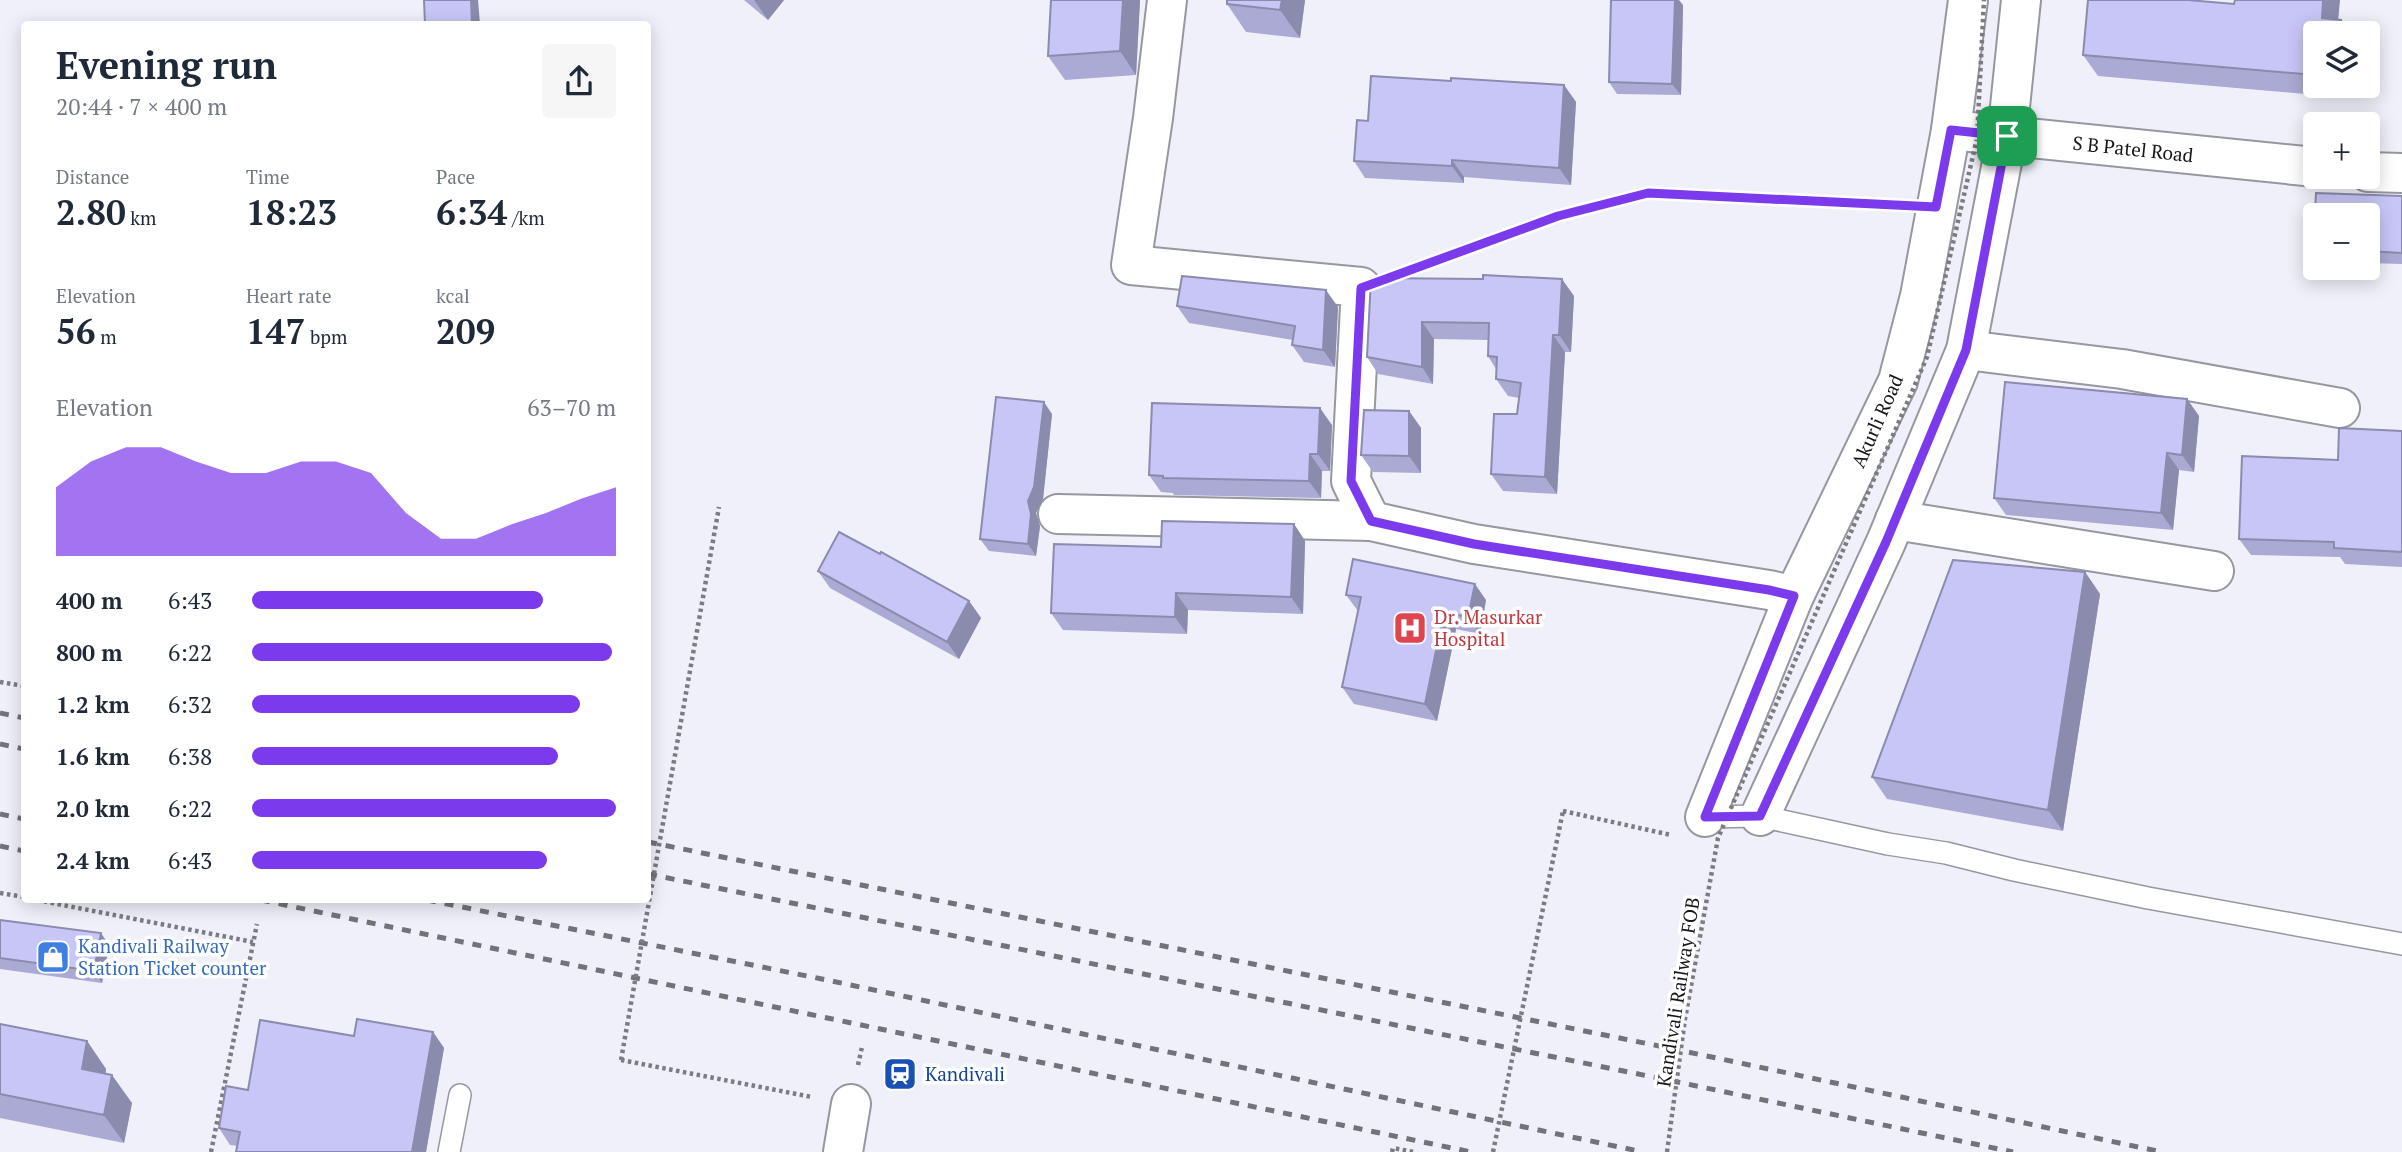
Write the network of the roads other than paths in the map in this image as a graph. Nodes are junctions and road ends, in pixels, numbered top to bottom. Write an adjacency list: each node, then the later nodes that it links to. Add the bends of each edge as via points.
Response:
1 (1167, 0): 13 (street, via 1131,265 1361,288 1351,481)
2 (1968, 0): 4 (street, Akurli Road)
3 (2021, 0): 5 (street)
4 (1951, 130): 5 (street, S B Patel Road); 15 (street, Akurli Road, via 1920,296 1898,381)
5 (2007, 136): 6 (street, S B Patel Road); 9 (street)
6 (2303, 166)
7 (2380, 173): 8 (street)
8 (2402, 173)
9 (1966, 350): 10 (street, via 2122,369); 12 (street)
10 (2340, 408)
11 (1058, 514): 13 (street)
12 (1895, 520): 14 (street); 16 (street)
13 (1371, 521): 15 (street, via 1474,544)
14 (2214, 571)
15 (1794, 596): 17 (street, Akurli Road)
16 (1760, 816): 17 (lane); 18 (lane, via 2148,898)
17 (1702, 831)
18 (2402, 944)
19 (460, 1095): 21 (lane)
20 (851, 1104): 22 (street)
21 (449, 1152)
22 (843, 1152)

